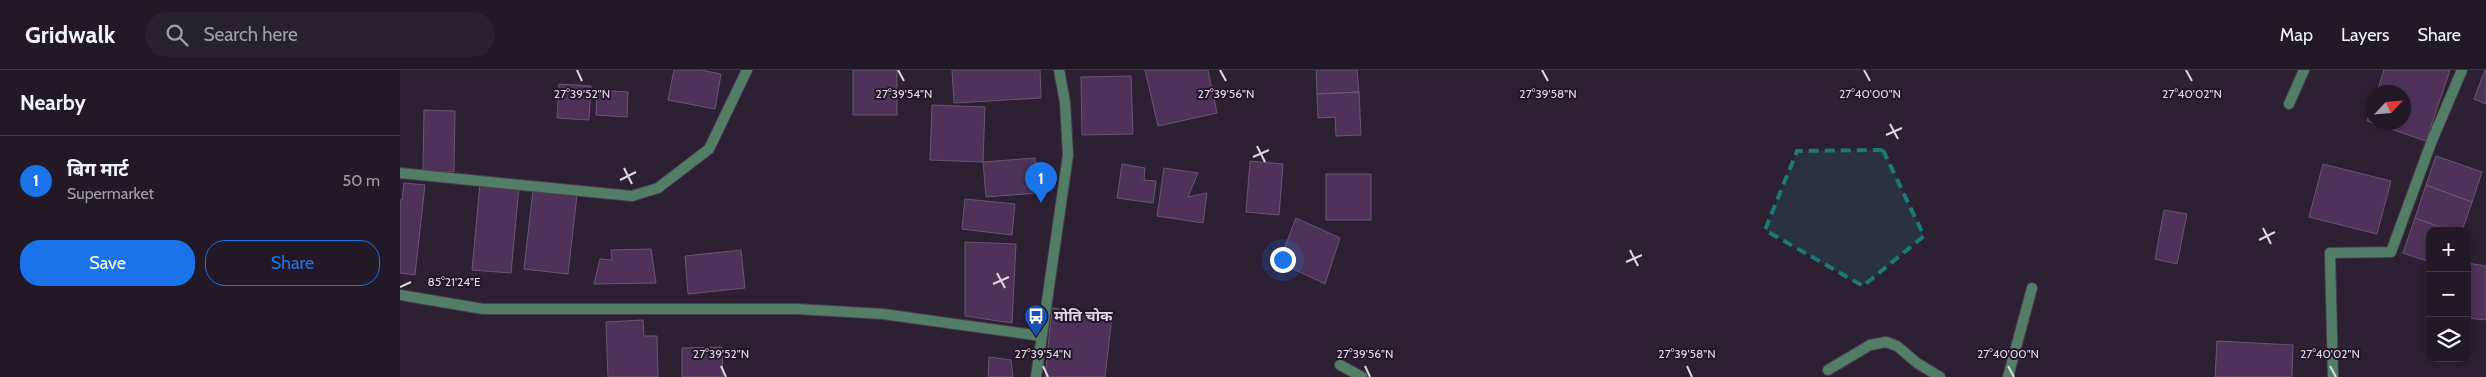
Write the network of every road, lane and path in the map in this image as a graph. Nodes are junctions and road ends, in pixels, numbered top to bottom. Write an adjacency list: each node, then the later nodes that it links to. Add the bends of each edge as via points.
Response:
1 (747, 70): 6 (street, via 708,149 658,188 632,196)
2 (1059, 70): 9 (street, via 1065,102 1068,155)
3 (2304, 70): 5 (street)
4 (2462, 70): 16 (street, via 2391,252 2330,253)
5 (2289, 104)
6 (400, 173)
7 (2032, 288): 15 (street)
8 (400, 295): 9 (street, via 483,309 797,309 883,314)
9 (1041, 336): 12 (street)
10 (1340, 365): 13 (street)
11 (1828, 370): 14 (street, via 1870,344 1886,342 1897,346)
12 (1036, 377)
13 (1362, 377)
14 (1940, 377)
15 (2008, 377)
16 (2333, 377)

